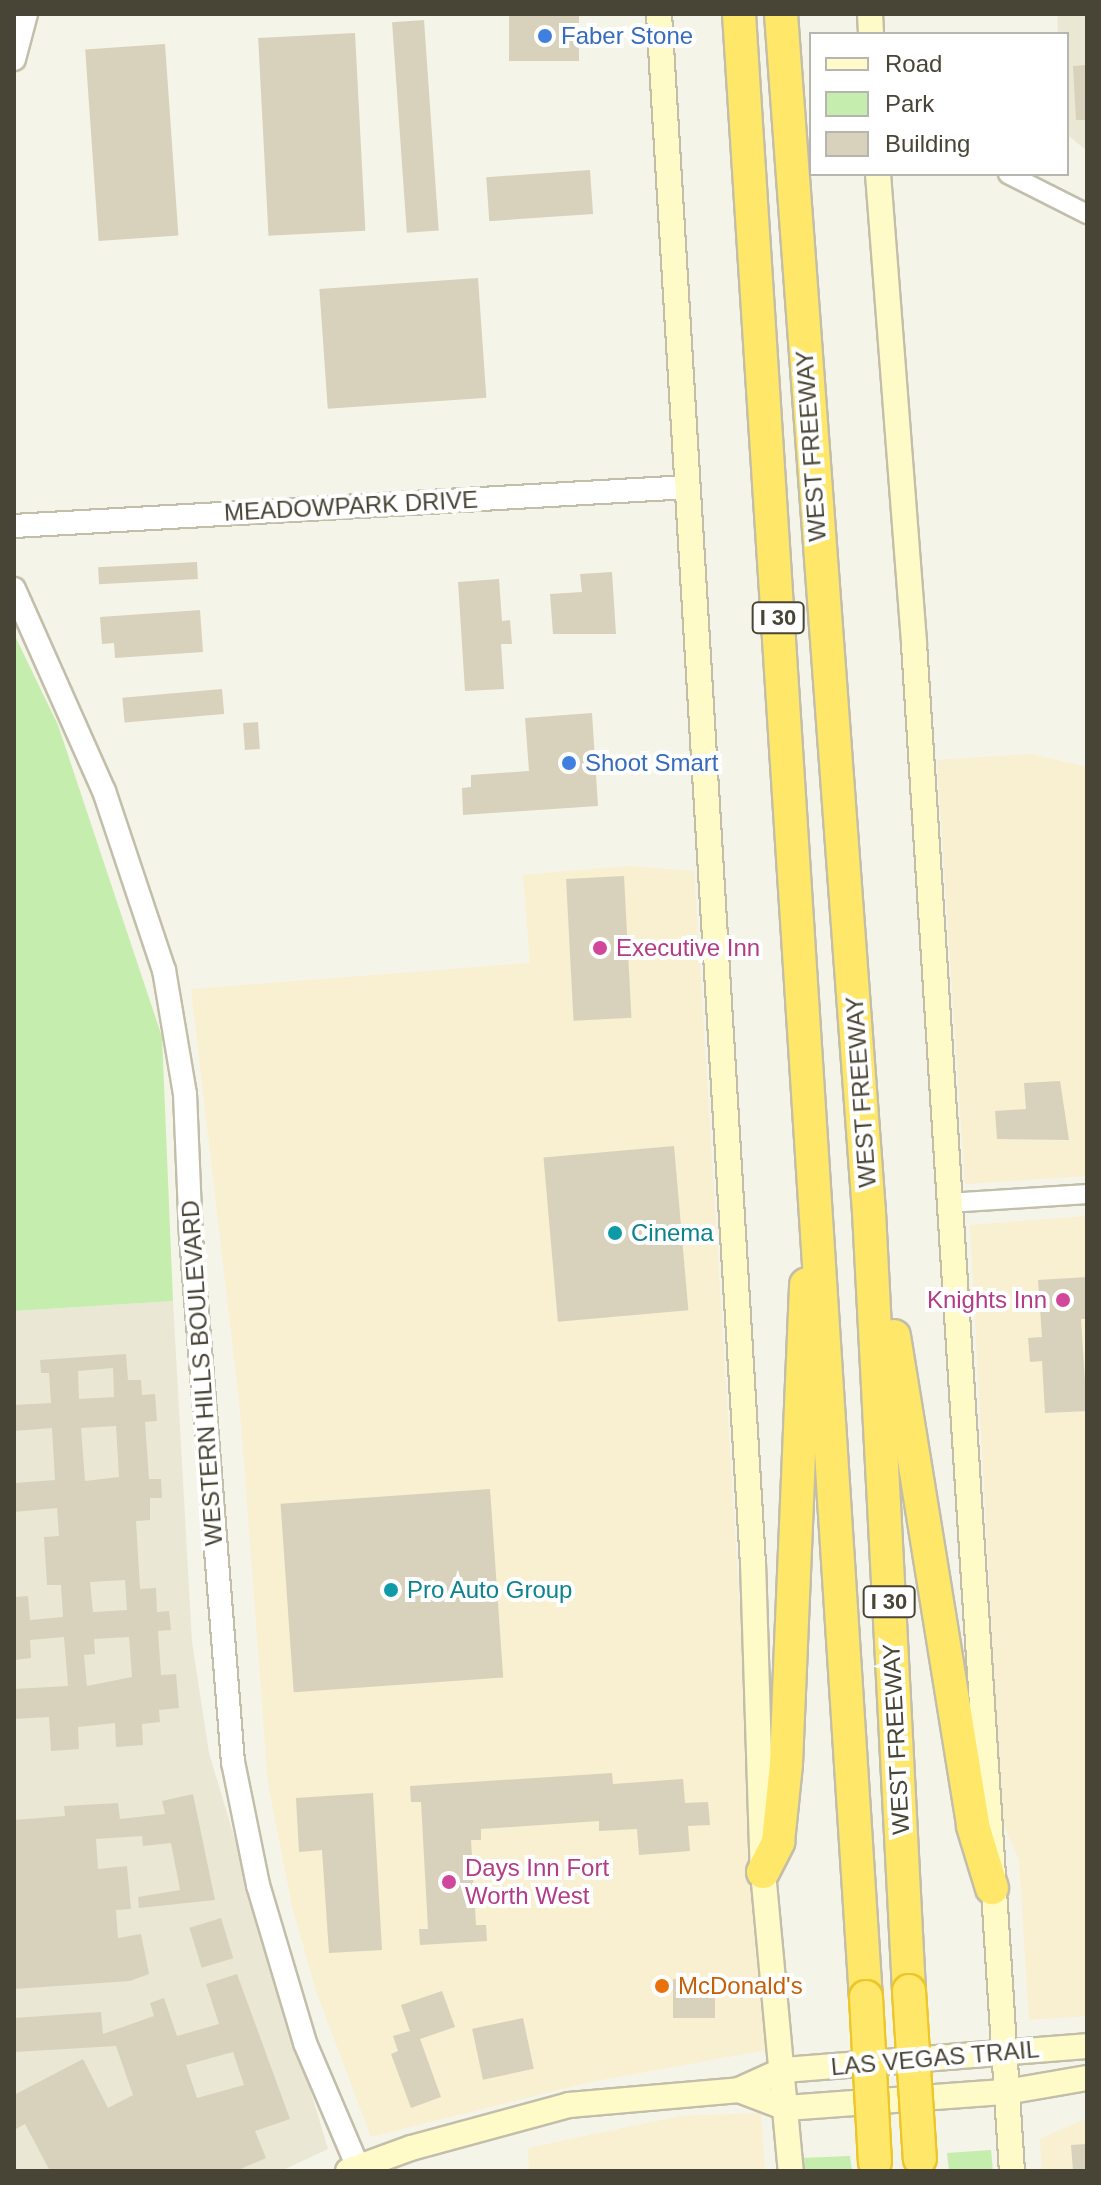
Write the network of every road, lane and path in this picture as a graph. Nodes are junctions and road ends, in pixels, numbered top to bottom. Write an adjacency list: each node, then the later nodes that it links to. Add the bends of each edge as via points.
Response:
1 (26, 14): 5 (street)
2 (659, 14): 9 (main road)
3 (739, 14): 15 (highway, WEST FREEWAY / I 30)
4 (781, 14): 14 (highway, WEST FREEWAY / I 30)
5 (14, 59)
6 (878, 176): 13 (main road)
7 (1012, 176): 8 (street)
8 (1087, 214)
9 (688, 487): 10 (street, MEADOWPARK DRIVE); 16 (main road, via 753,1562)
10 (14, 526)
11 (14, 589): 27 (street, WESTERN HILLS BOULEVARD, via 104,791 170,998 185,1094 191,1237 233,1762 258,1885 305,2043)
12 (1087, 1194): 13 (street)
13 (949, 1203): 17 (main road)
14 (869, 1212): 17 (highway, via 888,1277 973,1826); 25 (highway, WEST FREEWAY / I 30, bridge)
15 (817, 1222): 16 (highway, via 802,1305 786,1764 778,1842); 26 (highway, WEST FREEWAY / I 30, bridge)
16 (763, 1872): 20 (main road)
17 (992, 1888): 19 (main road)
18 (1087, 2046): 19 (main road, LAS VEGAS TRAIL)
19 (1003, 2053): 20 (main road, LAS VEGAS TRAIL); 23 (main road)
20 (783, 2070): 22 (main road); 24 (main road)
21 (1087, 2078): 23 (main road, LAS VEGAS TRAIL)
22 (739, 2090): 24 (main road); 27 (main road, via 569,2105)
23 (1006, 2092): 24 (main road, LAS VEGAS TRAIL); 29 (main road)
24 (786, 2108): 28 (main road)
25 (920, 2165)
26 (876, 2167)
27 (353, 2169)
28 (791, 2171)
29 (1012, 2171)

